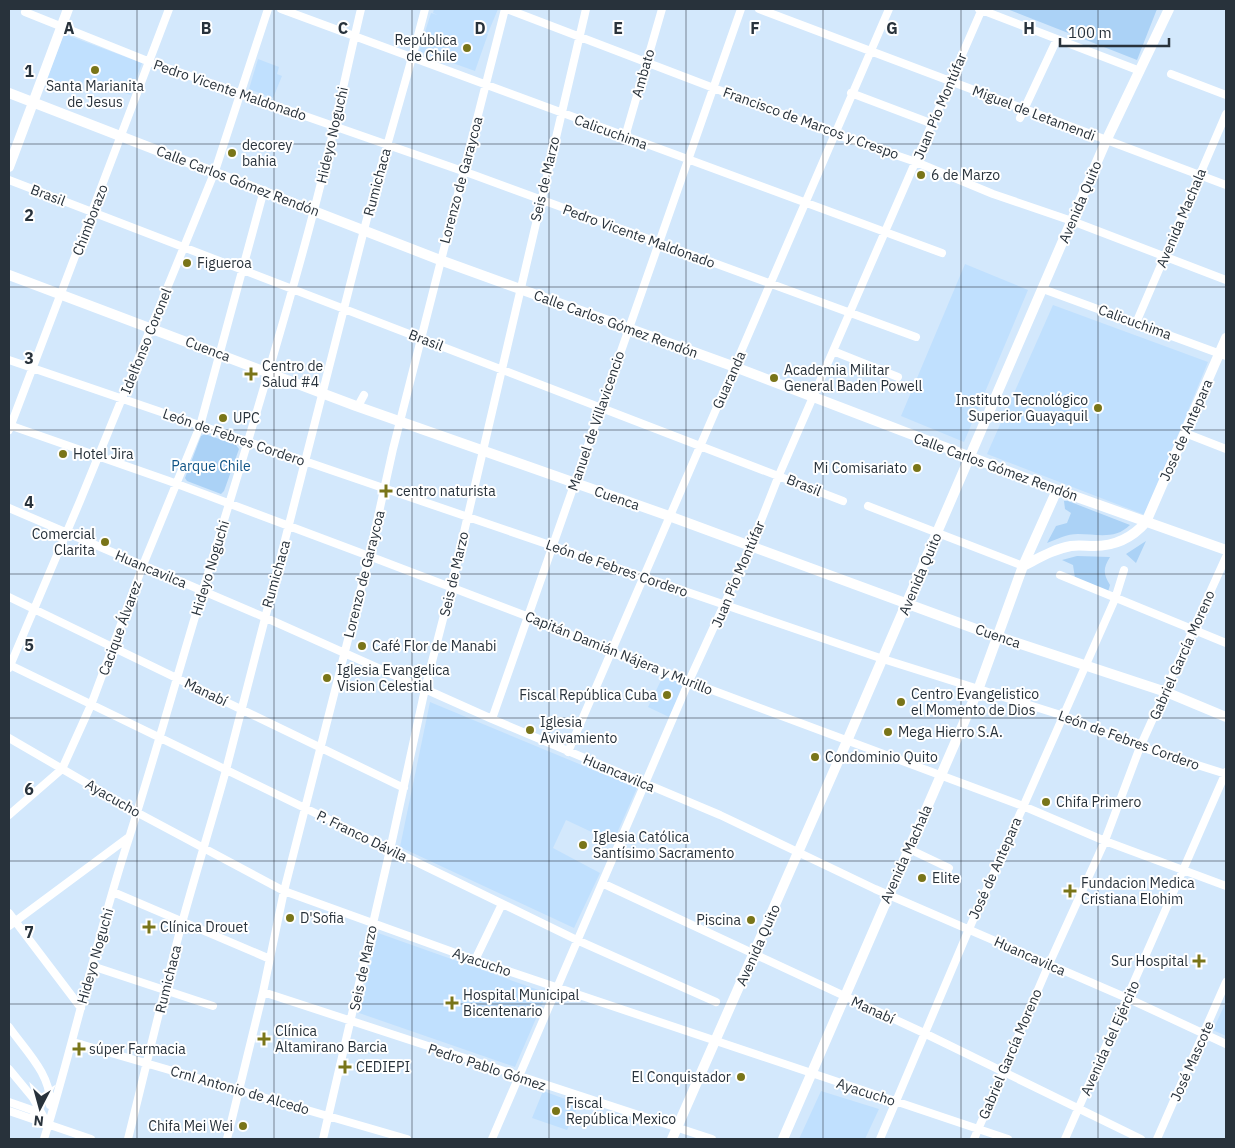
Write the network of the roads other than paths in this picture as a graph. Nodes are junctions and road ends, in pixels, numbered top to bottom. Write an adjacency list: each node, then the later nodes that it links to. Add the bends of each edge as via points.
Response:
1 (68, 9): 16 (main road)
2 (169, 9): 22 (street, Chimborazo)
3 (268, 9): 31 (street, Idelfonso Coronel)
4 (281, 9): 17 (street, Calicuchima)
5 (361, 9): 17 (street, Hideyo Noguchi)
6 (425, 9): 21 (street, Rumichaca)
7 (506, 9): 18 (street, Francisco de Marcos y Crespo); 27 (street, Lorenzo de Garaycoa)
8 (586, 9): 18 (street, Seis de Marzo)
9 (662, 9): 23 (street, Ambato)
10 (741, 9): 28 (street, Manuel de Villavicencio)
11 (759, 9): 20 (street, Miguel de Letamendi)
12 (889, 9): 20 (street, Guaranda)
13 (981, 9): 19 (street); 26 (street, Juan Pío Montúfar)
14 (1169, 9): 24 (main road, Avenida Quito)
15 (25, 12): 16 (street, Pedro Vicente Maldonado)
16 (61, 27): 22 (street, Pedro Vicente Maldonado); 33 (main road)
17 (355, 36): 21 (street, Calicuchima); 39 (street, Hideyo Noguchi)
18 (579, 36): 23 (street, Francisco de Marcos y Crespo); 35 (street, Seis de Marzo)
19 (1057, 39): 24 (street); 34 (street)
20 (870, 51): 26 (street, Miguel de Letamendi); 30 (street, Guaranda)
21 (412, 58): 27 (street, Calicuchima); 44 (street, Rumichaca)
22 (150, 62): 31 (street, Pedro Vicente Maldonado); 41 (street, Chimborazo)
23 (646, 62): 28 (street, Francisco de Marcos y Crespo); 42 (street, Ambato)
24 (1140, 71): 43 (main road, Avenida Quito)
25 (1171, 74): 32 (street)
26 (951, 81): 34 (street, Miguel de Letamendi); 38 (street, Juan Pío Montúfar)
27 (486, 85): 35 (street, Calicuchima); 49 (street, Lorenzo de Garaycoa)
28 (713, 87): 40 (street, Francisco de Marcos y Crespo); 45 (street, Manuel de Villavicencio)
29 (9, 92): 33 (main road, Calle Carlos Gómez Rendón)
30 (851, 93): 38 (street); 40 (street, Guaranda)
31 (242, 94): 39 (street, Pedro Vicente Maldonado); 48 (street, Idelfonso Coronel)
32 (1226, 95)
33 (33, 102): 41 (main road, Calle Carlos Gómez Rendón); 47 (main road)
34 (1024, 110): 37 (street); 43 (street, Miguel de Letamendi)
35 (561, 113): 42 (street, Calicuchima); 54 (street, Seis de Marzo)
36 (1226, 114): 50 (street, Avenida Machala)
37 (1020, 118)
38 (933, 124): 46 (street, Juan Pío Montúfar)
39 (335, 126): 44 (street, Pedro Vicente Maldonado); 56 (street, Hideyo Noguchi)
40 (834, 134): 46 (street, Francisco de Marcos y Crespo); 55 (street, Guaranda)
41 (122, 136): 48 (main road, Calle Carlos Gómez Rendón); 57 (street, Chimborazo)
42 (625, 136): 45 (street, Calicuchima)
43 (1106, 141): 50 (street, Miguel de Letamendi); 58 (main road, Avenida Quito)
44 (388, 145): 49 (street, Pedro Vicente Maldonado); 59 (street, Rumichaca)
45 (688, 160): 55 (street, Calicuchima); 61 (street, Manuel de Villavicencio)
46 (916, 162): 58 (street, Francisco de Marcos y Crespo, via 993,194); 60 (street, Juan Pío Montúfar)
47 (9, 167)
48 (215, 171): 53 (main road, Calle Carlos Gómez Rendón); 62 (street, Idelfonso Coronel)
49 (462, 172): 54 (street, Pedro Vicente Maldonado); 65 (street, Lorenzo de Garaycoa)
50 (1199, 175): 52 (street, Miguel de Letamendi); 64 (street, Avenida Machala)
51 (9, 180): 57 (street, Brasil)
52 (1226, 185)
53 (264, 190): 56 (main road, Calle Carlos Gómez Rendón); 66 (street, Cacique Álvarez)
54 (540, 200): 61 (street, Pedro Vicente Maldonado); 71 (street, Seis de Marzo)
55 (805, 204): 60 (street, Calicuchima); 69 (street, Guaranda)
56 (314, 210): 59 (main road, Calle Carlos Gómez Rendón); 70 (street, Hideyo Noguchi)
57 (92, 212): 62 (street, Brasil); 73 (street, Chimborazo)
58 (1072, 221): 64 (street, Francisco de Marcos y Crespo); 72 (main road, Avenida Quito)
59 (364, 230): 65 (main road, Calle Carlos Gómez Rendón); 74 (street, Rumichaca)
60 (884, 233): 63 (street, Calicuchima); 75 (street, Juan Pío Montúfar)
61 (658, 244): 69 (street, Pedro Vicente Maldonado); 78 (street, Manuel de Villavicencio)
62 (184, 248): 66 (street, Brasil); 77 (street, Idelfonso Coronel)
63 (942, 253)
64 (1165, 255): 68 (street, Francisco de Marcos y Crespo); 76 (street, Avenida Machala)
65 (440, 260): 71 (main road, Calle Carlos Gómez Rendón); 80 (street, Lorenzo de Garaycoa)
66 (243, 270): 70 (street, Brasil); 83 (street, Cacique Álvarez)
67 (9, 275): 73 (main road, Cuenca)
68 (1226, 280)
69 (770, 284): 75 (street, Pedro Vicente Maldonado); 86 (street, Guaranda)
70 (292, 289): 74 (street, Brasil); 89 (street, Hideyo Noguchi)
71 (520, 289): 78 (main road, Calle Carlos Gómez Rendón); 88 (street, Seis de Marzo)
72 (1043, 289): 76 (street, Calicuchima); 106 (main road, Avenida Quito)
73 (61, 294): 77 (main road, Cuenca); 87 (street, Chimborazo)
74 (346, 310): 80 (street, Brasil); 91 (street, Rumichaca)
75 (850, 312): 79 (street, Pedro Vicente Maldonado); 82 (street, Juan Pío Montúfar)
76 (1136, 323): 84 (street, Calicuchima)
77 (151, 328): 83 (main road, Cuenca); 94 (street, Idelfonso Coronel)
78 (628, 328): 86 (main road, Calle Carlos Gómez Rendón); 96 (street, Manuel de Villavicencio)
79 (916, 337)
80 (420, 338): 88 (street, Brasil); 97 (street, Lorenzo de Garaycoa)
81 (1226, 338): 84 (main road, José de Antepara)
82 (833, 352): 90 (street); 93 (street, Juan Pío Montúfar)
83 (219, 353): 89 (main road, Cuenca); 98 (street, Cacique Álvarez)
84 (1223, 355): 100 (main road, José de Antepara)
85 (9, 360): 87 (street, León de Febres Cordero)
86 (735, 367): 93 (main road, Calle Carlos Gómez Rendón); 102 (street, Guaranda)
87 (32, 368): 94 (street, León de Febres Cordero); 99 (street, Chimborazo)
88 (501, 369): 96 (street, Brasil); 104 (street, Seis de Marzo)
89 (268, 372): 91 (main road, Cuenca); 101 (street, Hideyo Noguchi)
90 (898, 377)
91 (323, 393): 95 (main road, Cuenca); 107 (street, Rumichaca)
92 (364, 394): 95 (street)
93 (814, 397): 106 (main road, Calle Carlos Gómez Rendón); 108 (street, Juan Pío Montúfar)
94 (122, 399): 98 (street, León de Febres Cordero); 105 (street, Idelfonso Coronel)
95 (358, 406): 97 (main road, Cuenca)
96 (601, 407): 102 (street, Brasil); 110 (street, Manuel de Villavicencio)
97 (400, 421): 104 (main road, Cuenca); 111 (street, Lorenzo de Garaycoa)
98 (200, 426): 101 (street, León de Febres Cordero); 109 (street, Cacique Álvarez)
99 (9, 427): 105 (street, Capitán Damián Nájera y Murillo)
100 (1185, 433): 103 (street); 119 (main road, José de Antepara)
101 (247, 442): 107 (street, León de Febres Cordero); 114 (street, Hideyo Noguchi)
102 (700, 445): 108 (street, Brasil); 117 (street, Guaranda)
103 (1226, 449)
104 (483, 450): 110 (main road, Cuenca); 118 (street, Seis de Marzo)
105 (98, 457): 109 (street, Capitán Damián Nájera y Murillo); 121 (street, Idelfonso Coronel)
106 (970, 457): 112 (main road, Calle Carlos Gómez Rendón); 122 (main road, Avenida Quito)
107 (306, 462): 111 (street, León de Febres Cordero); 120 (street, Rumichaca)
108 (779, 475): 113 (street, Brasil); 124 (street, Juan Pío Montúfar)
109 (177, 484): 114 (street, Capitán Damián Nájera y Murillo); 128 (street, Cacique Álvarez)
110 (574, 484): 117 (main road, Cuenca); 123 (street, Manuel de Villavicencio)
111 (384, 489): 118 (street, León de Febres Cordero); 126 (street, Lorenzo de Garaycoa)
112 (1057, 490): 119 (main road, Calle Carlos Gómez Rendón); 129 (main road, Avenida Machala)
113 (843, 501)
114 (229, 504): 120 (street, Capitán Damián Nájera y Murillo); 134 (street, Hideyo Noguchi)
115 (868, 506): 122 (street)
116 (9, 508): 121 (street, Huancavilca)
117 (669, 516): 124 (main road, Cuenca); 132 (street, Guaranda)
118 (467, 517): 123 (street, León de Febres Cordero); 133 (street, Seis de Marzo)
119 (1146, 522): 125 (main road, Calle Carlos Gómez Rendón); 129 (main road, via 1120,542 1061,548)
120 (288, 527): 126 (street, Capitán Damián Nájera y Murillo); 140 (street, Rumichaca)
121 (66, 532): 128 (street, Huancavilca); 139 (street, Idelfonso Coronel)
122 (936, 534): 129 (street); 137 (main road, Avenida Quito)
123 (553, 546): 132 (street, León de Febres Cordero); 141 (street, Manuel de Villavicencio)
124 (751, 546): 137 (main road, Cuenca); 138 (street, Juan Pío Montúfar)
125 (1226, 550)
126 (369, 556): 133 (street, Capitán Damián Nájera y Murillo); 147 (street, Lorenzo de Garaycoa)
127 (1226, 557): 142 (street, Gabriel García Moreno)
128 (143, 566): 134 (street, Huancavilca); 145 (street, Cacique Álvarez)
129 (1024, 566): 143 (main road, Avenida Machala)
130 (1124, 570): 136 (street, José de Antepara)
131 (1060, 575): 136 (street)
132 (642, 576): 138 (street, León de Febres Cordero); 146 (street, Guaranda)
133 (451, 588): 141 (street, Capitán Damián Nájera y Murillo); 153 (street, Seis de Marzo)
134 (202, 591): 140 (street, Huancavilca); 151 (street, Hideyo Noguchi)
135 (9, 597): 139 (street, Manabí)
136 (1115, 598): 142 (street); 149 (street, José de Antepara)
137 (907, 603): 143 (main road, Cuenca); 148 (main road, Avenida Quito)
138 (726, 605): 148 (street, León de Febres Cordero); 152 (street, Juan Pío Montúfar)
139 (34, 608): 145 (street, Manabí); 150 (street, Idelfonso Coronel)
140 (264, 617): 147 (street, Huancavilca); 157 (street, Rumichaca)
141 (529, 617): 146 (street, Capitán Damián Nájera y Murillo); 160 (street, Manuel de Villavicencio)
142 (1192, 629): 144 (street); 155 (street, Gabriel García Moreno)
143 (997, 636): 149 (main road, Cuenca); 154 (main road, Avenida Machala)
144 (1226, 643)
145 (114, 647): 151 (street, Manabí); 156 (street, Cacique Álvarez)
146 (610, 652): 152 (street, Capitán Damián Nájera y Murillo); 166 (street, Guaranda)
147 (344, 654): 153 (street, Huancavilca); 165 (street, Lorenzo de Garaycoa)
148 (883, 659): 154 (street, León de Febres Cordero); 163 (main road, Avenida Quito)
149 (1086, 666): 155 (main road, Cuenca); 158 (street, José de Antepara)
150 (9, 667): 156 (street, P. Franco Dávila)
151 (178, 678): 157 (street, Manabí); 162 (street, Hideyo Noguchi)
152 (689, 681): 163 (street, Capitán Damián Nájera y Murillo); 171 (street, Juan Pío Montúfar)
153 (425, 689): 160 (street, Huancavilca); 172 (street, Seis de Marzo)
154 (978, 690): 158 (street, León de Febres Cordero); 170 (main road, Avenida Machala)
155 (1166, 692): 159 (main road, Cuenca); 164 (street, Gabriel García Moreno)
156 (91, 705): 162 (street, P. Franco Dávila); 167 (street, Cacique Álvarez)
157 (241, 709): 165 (street, Manabí); 168 (street, Rumichaca)
158 (1064, 716): 164 (street, León de Febres Cordero); 173 (street, José de Antepara)
159 (1226, 718)
160 (492, 719): 166 (street, Huancavilca)
161 (9, 738): 167 (street, Ayacucho)
162 (161, 739): 168 (street, P. Franco Dávila); 175 (street, Hideyo Noguchi)
163 (848, 741): 170 (street, Capitán Damián Nájera y Murillo); 182 (main road, Avenida Quito)
164 (1140, 747): 169 (street, León de Febres Cordero); 178 (street, Gabriel García Moreno)
165 (322, 748): 172 (street, Manabí); 174 (street, Lorenzo de Garaycoa)
166 (568, 752): 171 (street, Huancavilca)
167 (62, 769): 175 (street, Ayacucho); 176 (street, Cacique Álvarez)
168 (226, 770): 174 (street, P. Franco Dávila); 179 (street, Rumichaca)
169 (1226, 773): 184 (street, Avenida del Ejército)
170 (940, 776): 173 (street, Capitán Damián Nájera y Murillo); 180 (main road, Avenida Machala)
171 (645, 784): 182 (street, Huancavilca, via 720,815); 185 (street, Juan Pío Montúfar)
172 (404, 788): 181 (street, Seis de Marzo)
173 (1023, 806): 178 (street, Capitán Damián Nájera y Murillo); 195 (street, José de Antepara)
174 (306, 809): 181 (street, P. Franco Dávila); 187 (street, Lorenzo de Garaycoa)
175 (138, 813): 177 (street, Hideyo Noguchi); 179 (street, Ayacucho)
176 (9, 814)
177 (129, 837): 188 (street, Hideyo Noguchi); 193 (street)
178 (1105, 841): 184 (street, Capitán Damián Nájera y Murillo); 200 (street, Gabriel García Moreno)
179 (204, 848): 187 (street, Ayacucho); 192 (street, Rumichaca)
180 (909, 848): 183 (street); 189 (main road, Avenida Machala)
181 (390, 850): 190 (street, P. Franco Dávila); 194 (street, Seis de Marzo)
182 (798, 853): 189 (street, Huancavilca); 197 (main road, Avenida Quito)
183 (949, 868)
184 (1185, 870): 186 (street, Capitán Damián Nájera y Murillo); 207 (street, Avenida del Ejército)
185 (604, 884): 196 (street, Juan Pío Montúfar); 197 (street, Manabí)
186 (1226, 886)
187 (284, 891): 194 (street, Ayacucho); 198 (street, Lorenzo de Garaycoa)
188 (113, 892): 192 (street); 201 (street, Hideyo Noguchi)
189 (888, 895): 195 (street, Huancavilca); 206 (main road, Avenida Machala)
190 (502, 904): 196 (street, P. Franco Dávila); 199 (street)
191 (9, 913): 193 (street)
192 (182, 922): 198 (street); 204 (street, Rumichaca)
193 (12, 924): 210 (street)
194 (372, 924): 199 (street, Ayacucho); 211 (street, Seis de Marzo)
195 (969, 929): 200 (street, Huancavilca); 213 (street, José de Antepara)
196 (579, 941): 203 (street, Juan Pío Montúfar); 208 (street, P. Franco Dávila)
197 (754, 953): 206 (street, Manabí); 216 (main road, Avenida Quito)
198 (270, 959): 205 (street, Lorenzo de Garaycoa)
199 (476, 960): 203 (street, Ayacucho)
200 (1049, 964): 207 (street, Huancavilca); 220 (street, Gabriel García Moreno)
201 (92, 966): 204 (street); 210 (street, Hideyo Noguchi)
202 (1226, 982): 214 (street, José Mascote)
203 (558, 988): 216 (street, Ayacucho); 222 (street, Juan Pío Montúfar)
204 (165, 990): 209 (street); 218 (street, Rumichaca)
205 (263, 992): 211 (street, Pedro Pablo Gómez); 223 (street, Lorenzo de Garaycoa)
206 (844, 997): 213 (street, Manabí); 221 (main road, Avenida Machala)
207 (1128, 998): 214 (street, Huancavilca); 226 (street, Avenida del Ejército)
208 (716, 1002)
209 (213, 1006)
210 (81, 1008): 215 (street, Hideyo Noguchi)
211 (351, 1022): 222 (street, Pedro Pablo Gómez); 228 (street, Seis de Marzo)
212 (9, 1027): 229 (street, via 45,1078 50,1098)
213 (924, 1034): 220 (street, Manabí); 224 (street, José de Antepara)
214 (1204, 1034): 217 (street, Huancavilca); 247 (street, José Mascote)
215 (73, 1042): 218 (street, Crnl Antonio de Alcedo); 229 (street, Hideyo Noguchi)
216 (714, 1042): 221 (street, Ayacucho); 230 (main road, Avenida Quito)
217 (1226, 1044)
218 (146, 1064): 223 (street, Crnl Antonio de Alcedo); 234 (street, Rumichaca)
219 (9, 1068): 229 (street, via 33,1098)
220 (1003, 1072): 226 (street, Manabí); 231 (street, Gabriel García Moreno)
221 (812, 1074): 224 (street, Ayacucho); 241 (main road, Avenida Machala)
222 (518, 1078): 230 (street, Pedro Pablo Gómez); 238 (street, Juan Pío Montúfar)
223 (239, 1090): 228 (street, Crnl Antonio de Alcedo); 235 (street, Lorenzo de Garaycoa)
224 (896, 1101): 231 (street, Ayacucho); 242 (street, José de Antepara)
225 (9, 1102): 229 (street, via 32,1110)
226 (1078, 1109): 245 (street, Avenida del Ejército); 246 (street, Manabí)
227 (9, 1111): 229 (street)
228 (328, 1115): 236 (street, Seis de Marzo); 237 (street, Crnl Antonio de Alcedo)
229 (48, 1125): 232 (street); 233 (street)
230 (677, 1127): 239 (main road, Avenida Quito); 240 (street, Pedro Pablo Gómez)
231 (978, 1129): 243 (street, Gabriel García Moreno); 244 (street, Ayacucho)
232 (44, 1139)
233 (91, 1139)
234 (128, 1139)
235 (227, 1139)
236 (322, 1139)
237 (407, 1139)
238 (492, 1139)
239 (672, 1139)
240 (712, 1139)
241 (783, 1139)
242 (880, 1139)
243 (974, 1139)
244 (1008, 1139)
245 (1065, 1139)
246 (1141, 1139)
247 (1157, 1139)

